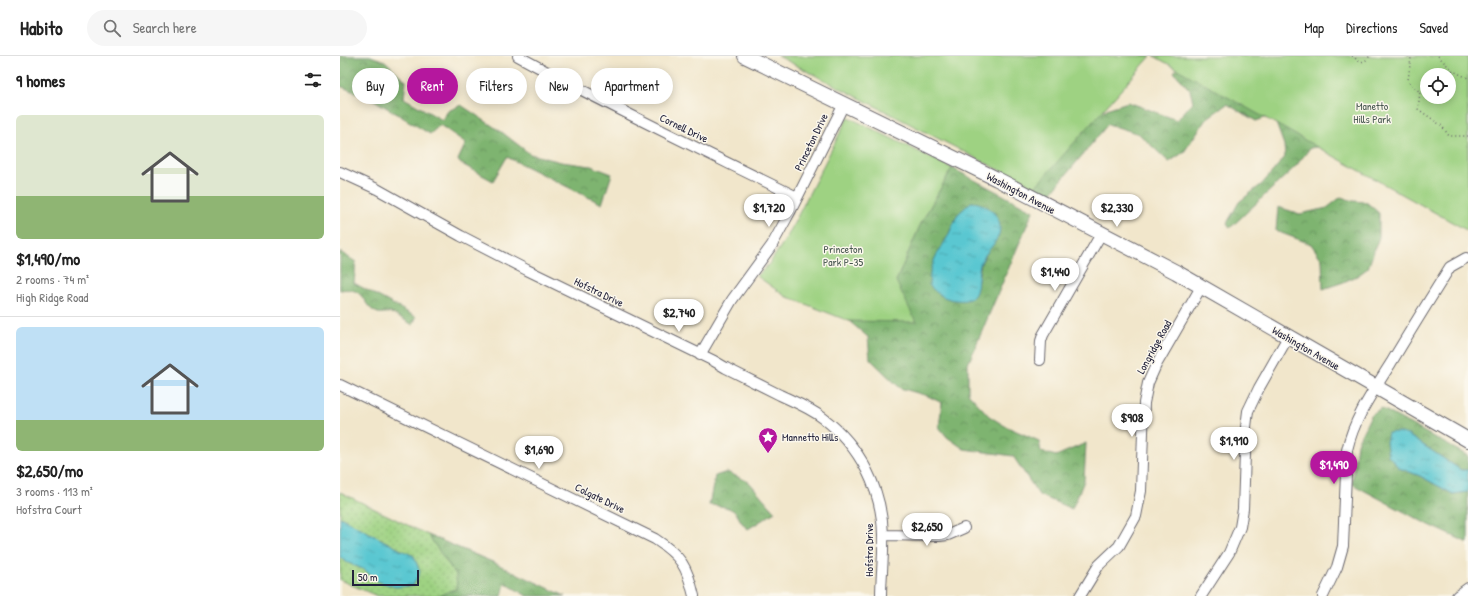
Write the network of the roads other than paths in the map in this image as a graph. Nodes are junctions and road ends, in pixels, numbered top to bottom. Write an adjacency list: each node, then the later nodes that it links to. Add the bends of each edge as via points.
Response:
1 (518, 56): 5 (street, Cornell Drive, via 628,114)
2 (745, 56): 3 (main road, Washington Avenue)
3 (844, 104): 5 (street, Princeton Drive); 6 (main road, Washington Avenue, via 997,179)
4 (340, 172): 10 (street, Hofstra Drive, via 377,189 527,270)
5 (797, 197): 10 (street, Princeton Drive, via 772,245 732,300)
6 (1101, 234): 8 (main road, Washington Avenue); 11 (street, via 1043,335)
7 (1466, 258): 13 (street, via 1450,267)
8 (1201, 287): 9 (main road, Washington Avenue); 20 (street, Longridge Road, via 1148,383 1144,403 1141,491 1136,516 1119,546 1099,565)
9 (1288, 337): 13 (main road, Washington Avenue); 21 (street, via 1248,411 1243,509 1238,533)
10 (700, 355): 16 (street, Hofstra Drive, via 805,406 841,433 859,455 872,480)
11 (1040, 360)
12 (340, 385): 18 (street, Colgate Drive, via 655,539 680,560 690,577)
13 (1375, 388): 14 (main road, Washington Avenue); 22 (street, via 1350,437 1347,450 1343,546 1337,567)
14 (1468, 440)
15 (964, 528): 16 (street, via 939,536)
16 (883, 535): 19 (street, Hofstra Drive)
17 (1468, 588): 23 (street)
18 (694, 596)
19 (881, 596)
20 (1080, 596)
21 (1201, 596)
22 (1323, 596)
23 (1457, 596)

